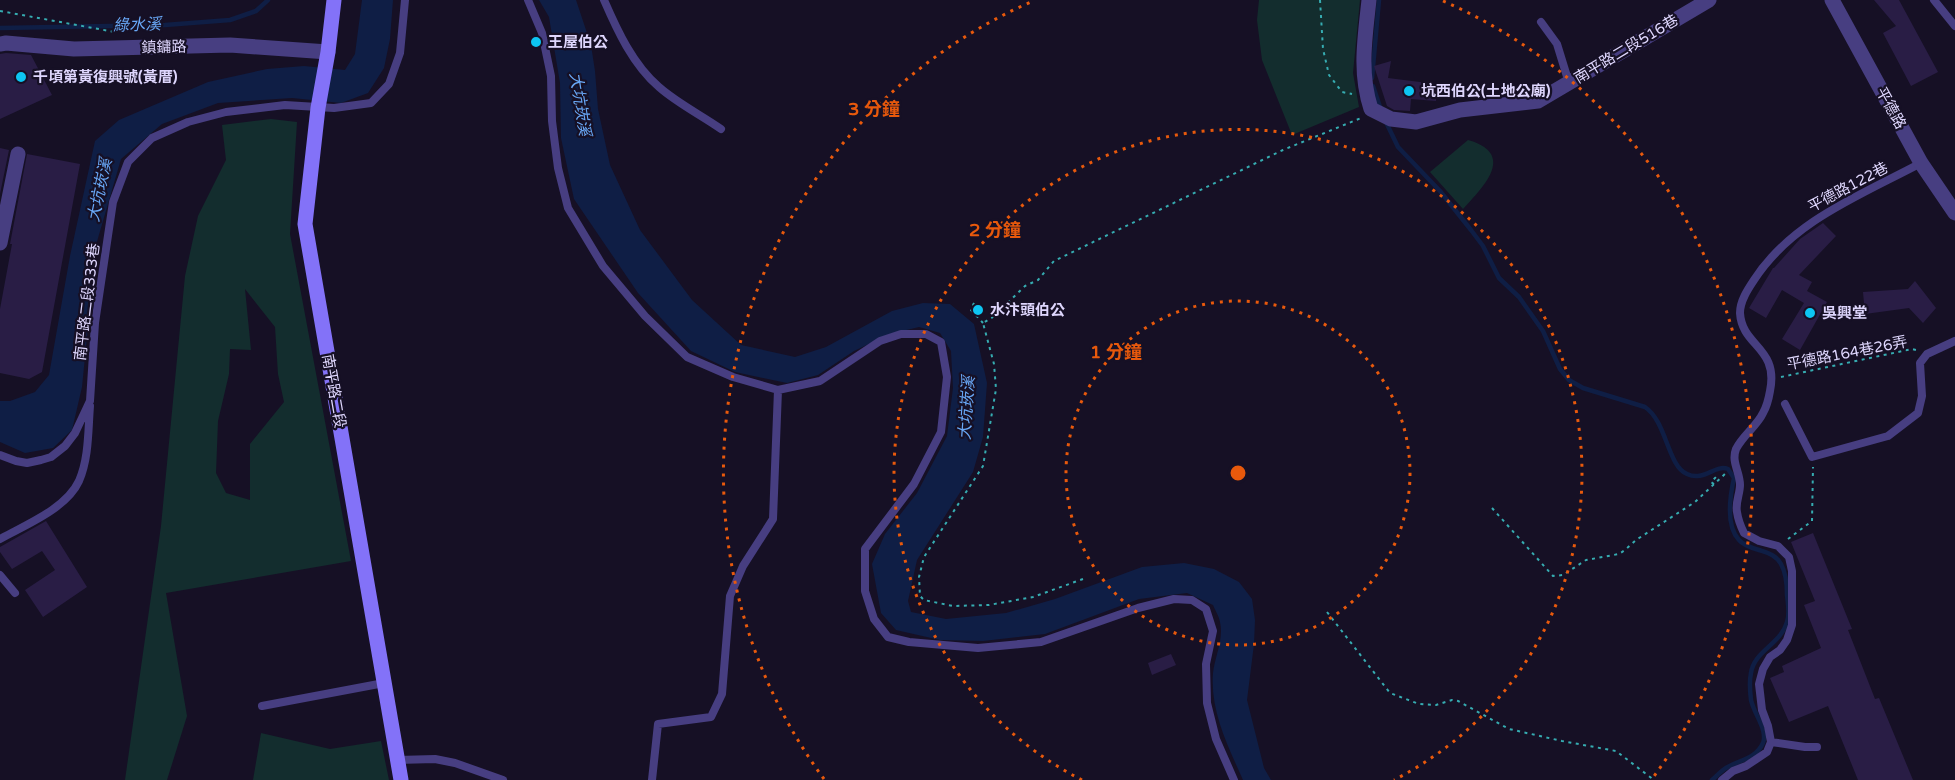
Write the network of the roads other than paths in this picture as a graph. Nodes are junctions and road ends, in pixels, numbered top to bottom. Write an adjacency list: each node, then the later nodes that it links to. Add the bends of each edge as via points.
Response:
1 (334, 0): 12 (street, 南平路二段)
2 (405, 0): 14 (lane, 南平路二段333巷, via 400,53 389,84 371,104)
3 (528, 0): 21 (lane, via 542,33 551,76 553,132 568,208 603,266 645,316 687,357 733,377)
4 (604, 0): 15 (lane, via 617,31 658,87)
5 (1369, 0): 13 (street, 南平路二段516巷, via 1363,65 1377,109 1416,122 1460,110 1538,101)
6 (1709, 0): 13 (street, 南平路二段516巷)
7 (1832, 0): 17 (street, 平德路)
8 (1934, 0): 10 (lane)
9 (1541, 22): 13 (lane, via 1557,44)
10 (1955, 26)
11 (0, 44): 12 (street, 鎮鏞路, via 74,49 230,45)
12 (326, 58): 14 (street, 南平路二段)
13 (1569, 82)
14 (319, 106): 22 (lane, 南平路二段333巷, via 285,105 226,112 188,122 152,138 128,162 113,202 95,323); 28 (street, 南平路二段, via 305,224)
15 (721, 129)
16 (18, 154): 19 (street)
17 (1921, 163): 18 (street, 平德路); 30 (lane, 平德路122巷, via 1815,219 1779,247 1746,293 1740,312 1746,334 1769,362 1771,379 1763,413 1735,451 1740,485 1736,510 1744,533 1778,546 1789,557 1792,571 1792,626 1787,640 1763,669 1759,684)
18 (1955, 213)
19 (0, 244)
20 (1955, 341): 23 (lane, via 1927,354 1920,363 1922,396 1918,413 1888,435 1812,457)
21 (778, 390): 35 (lane, via 773,519 742,566 730,596 722,694 711,717 658,724); 36 (lane, via 820,381 880,341 901,334 926,334 940,342 946,377 941,432 914,484 865,549 865,591 874,619 888,637 978,648 1041,642 1138,608 1174,599 1192,600 1206,609 1213,631 1206,664 1207,703 1216,739)
22 (90, 400): 24 (lane, 南平路二段333巷, via 71,440 51,457 27,463); 25 (lane, 南平路二段333巷, via 87,451 78,481 68,497)
23 (1785, 404)
24 (0, 455)
25 (0, 539)
26 (0, 576): 27 (lane)
27 (15, 593)
28 (384, 683): 29 (lane); 32 (street, 南平路二段)
29 (262, 706)
30 (1771, 742): 31 (lane); 37 (lane, via 1767,752)
31 (1817, 747)
32 (397, 760): 33 (street, 南平路二段); 34 (lane, via 435,759)
33 (401, 780)
34 (503, 780)
35 (652, 780)
36 (1234, 780)
37 (1722, 780)

